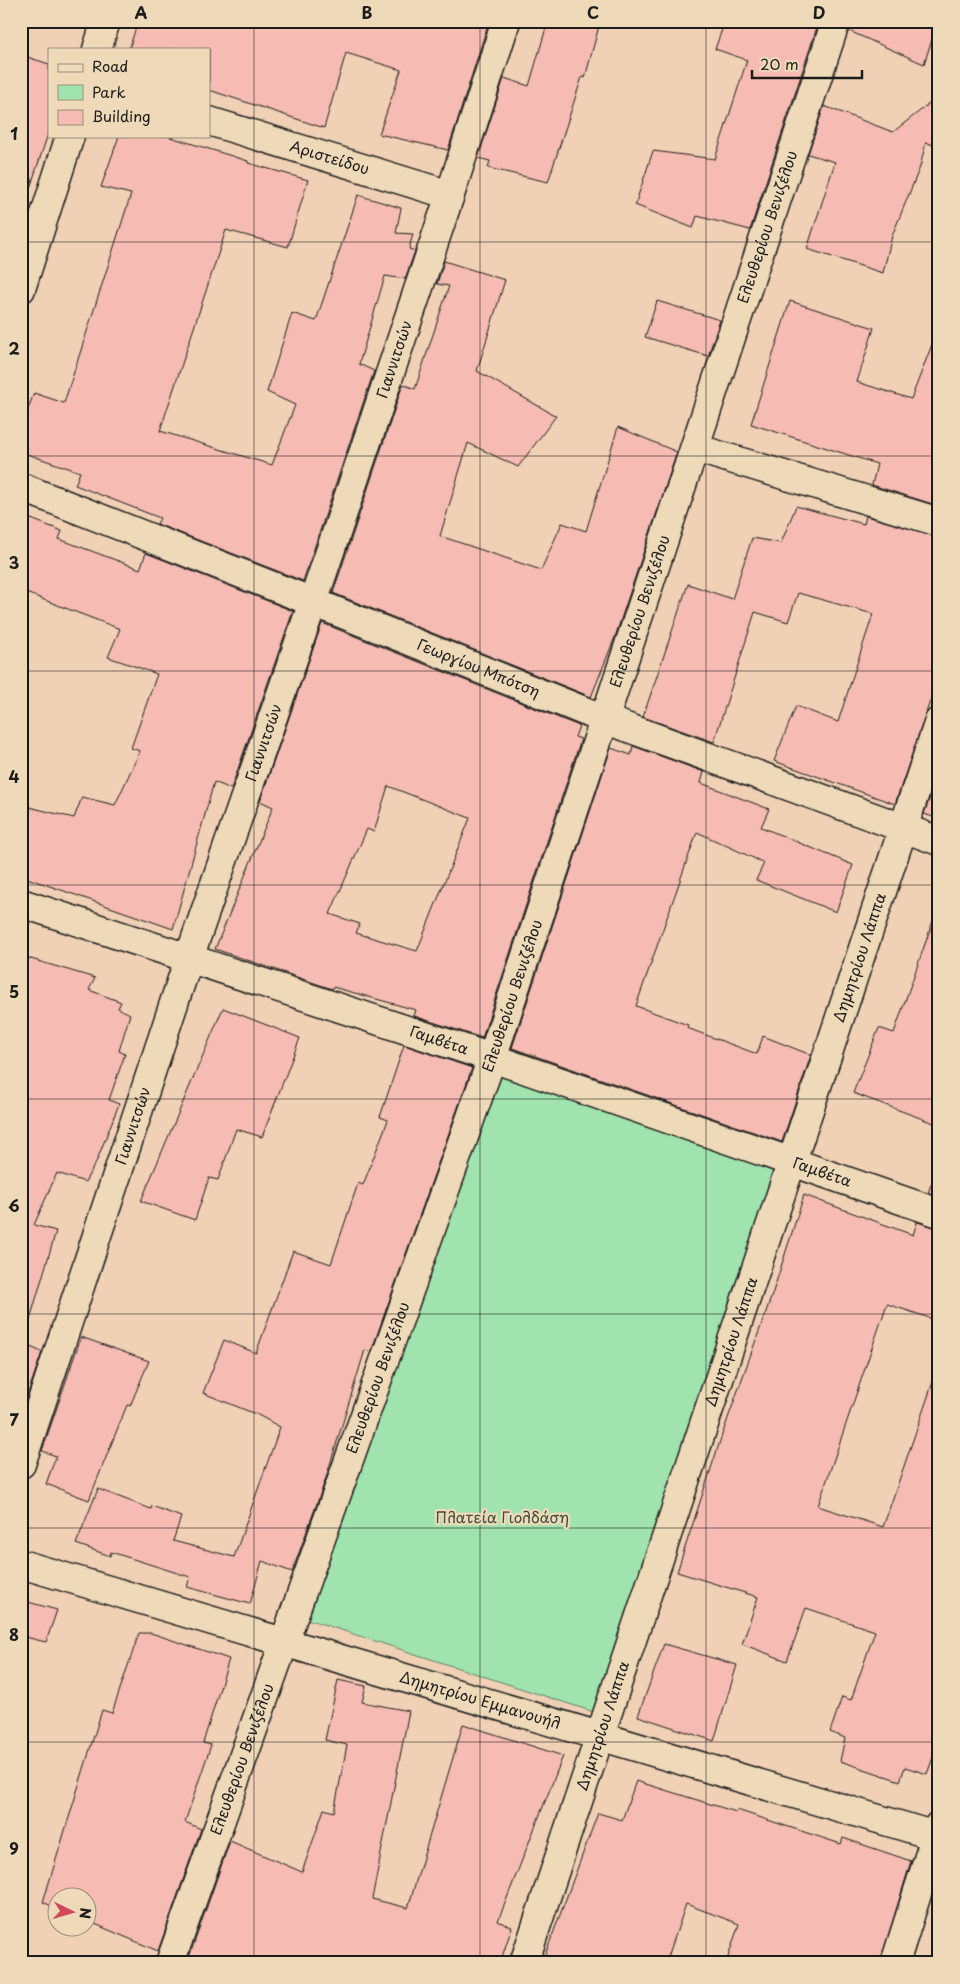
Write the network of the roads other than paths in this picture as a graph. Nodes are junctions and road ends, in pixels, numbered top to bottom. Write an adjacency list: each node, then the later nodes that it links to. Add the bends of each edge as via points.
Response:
1 (106, 21): 4 (street)
2 (506, 21): 7 (street, Γιαννιτσών)
3 (836, 21): 9 (street, Ελευθερίου Βενιζέλου)
4 (97, 48)
5 (210, 122): 7 (street, Αριστείδου)
6 (69, 138): 8 (street)
7 (450, 195): 12 (street, Γιαννιτσών)
8 (21, 290)
9 (694, 448): 11 (street); 13 (street, Ελευθερίου Βενιζέλου)
10 (21, 488): 12 (street, Γεωργίου Μπότση)
11 (939, 522)
12 (313, 602): 13 (street, Γεωργίου Μπότση); 18 (street, Γιαννιτσών)
13 (604, 719): 15 (street, Γεωργίου Μπότση); 19 (street, Ελευθερίου Βενιζέλου)
14 (939, 720): 15 (street, Δημητρίου Λάππα)
15 (903, 828): 16 (street, Γεωργίου Μπότση); 20 (street, Δημητρίου Λάππα)
16 (939, 841)
17 (21, 903): 18 (street, Γαμβέτα)
18 (189, 958): 19 (street, Γαμβέτα); 22 (street, Γιαννιτσών)
19 (492, 1058): 20 (street, Γαμβέτα); 24 (street, Ελευθερίου Βενιζέλου)
20 (792, 1162): 21 (street, Γαμβέτα); 25 (street, Δημητρίου Λάππα)
21 (939, 1214)
22 (21, 1464)
23 (21, 1564): 24 (street, Δημητρίου Εμμανουήλ)
24 (285, 1642): 25 (street, Δημητρίου Εμμανουήλ); 27 (street, Ελευθερίου Βενιζέλου)
25 (600, 1736): 26 (street, Δημητρίου Εμμανουήλ); 28 (street, Δημητρίου Λάππα)
26 (938, 1833): 29 (street)
27 (170, 1963)
28 (524, 1963)
29 (895, 1963)

